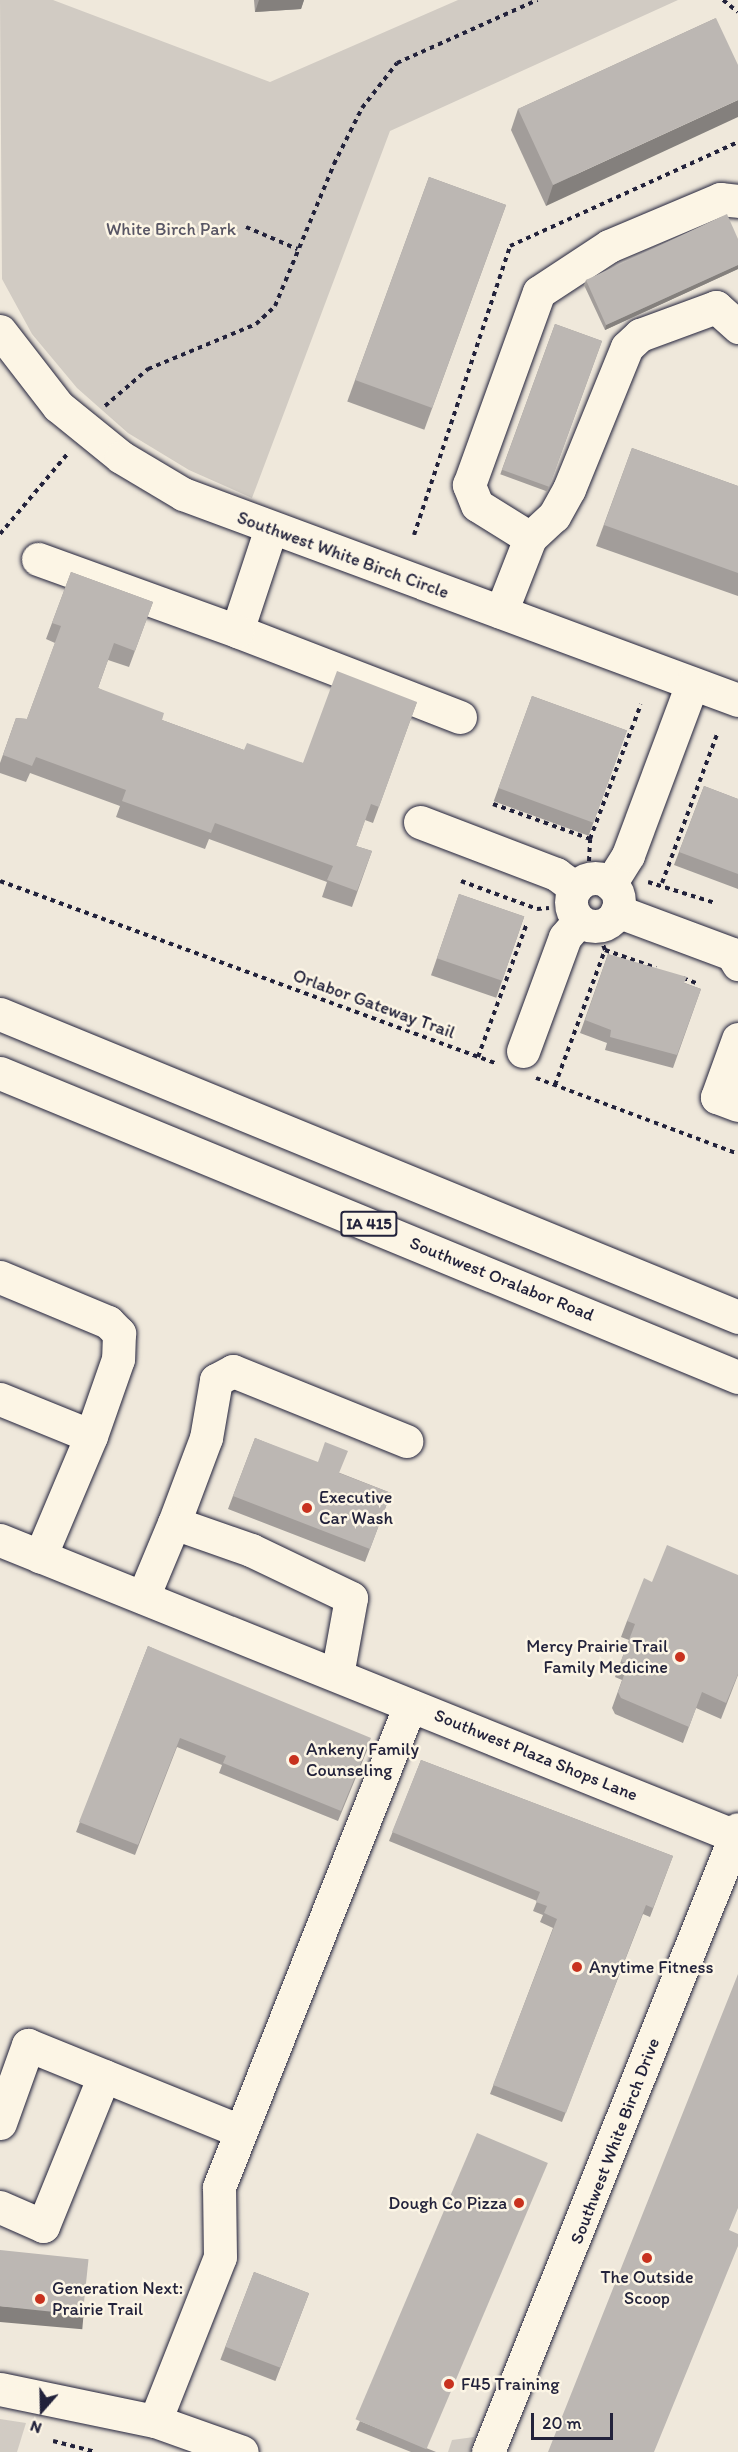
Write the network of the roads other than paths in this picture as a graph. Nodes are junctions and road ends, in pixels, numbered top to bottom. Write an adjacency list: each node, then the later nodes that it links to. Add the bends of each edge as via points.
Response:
1 (738, 201): 5 (street, via 720,199 609,246 539,292 469,485 477,505)
2 (734, 315): 5 (street, via 716,307 640,334 627,347 569,489 554,516)
3 (0, 331): 4 (street, Southwest White Birch Circle, via 35,382 87,432 183,494)
4 (271, 528): 7 (street, Southwest White Birch Circle); 8 (street)
5 (530, 538): 7 (street)
6 (38, 559): 8 (street)
7 (501, 612): 9 (street, Southwest White Birch Circle)
8 (237, 632): 11 (street)
9 (692, 684): 10 (street, Southwest White Birch Circle); 13 (street, via 628,855)
10 (738, 700)
11 (460, 717)
12 (420, 822): 13 (street, via 556,874)
13 (596, 907): 14 (street, via 732,954); 17 (street, via 565,937)
14 (738, 964)
15 (0, 1014): 21 (street)
16 (738, 1039): 19 (street, via 717,1097)
17 (518, 1064)
18 (2, 1080): 22 (street, Southwest Oralabor Road / IA 415)
19 (738, 1105)
20 (0, 1277): 24 (street, via 108,1322 119,1333 118,1359)
21 (738, 1317)
22 (738, 1377)
23 (0, 1399): 24 (street)
24 (91, 1436): 28 (street)
25 (406, 1441): 26 (street, via 233,1371 216,1380 206,1438)
26 (174, 1523): 29 (street); 30 (street, via 251,1550 351,1598)
27 (0, 1540): 28 (street, Southwest Plaza Shops Lane)
28 (40, 1557): 29 (street, Southwest Plaza Shops Lane)
29 (143, 1597): 30 (street, Southwest Plaza Shops Lane)
30 (337, 1675): 31 (street, Southwest Plaza Shops Lane)
31 (410, 1705): 32 (street, Southwest Plaza Shops Lane); 35 (street)
32 (737, 1832): 40 (street, Southwest White Birch Drive)
33 (104, 2076): 34 (street, via 28,2045); 35 (street); 36 (street, via 43,2226)
34 (0, 2123)
35 (240, 2131): 38 (street, via 219,2187 220,2257)
36 (0, 2207)
37 (0, 2389): 38 (street)
38 (155, 2421): 39 (street)
39 (242, 2452)
40 (488, 2452)

